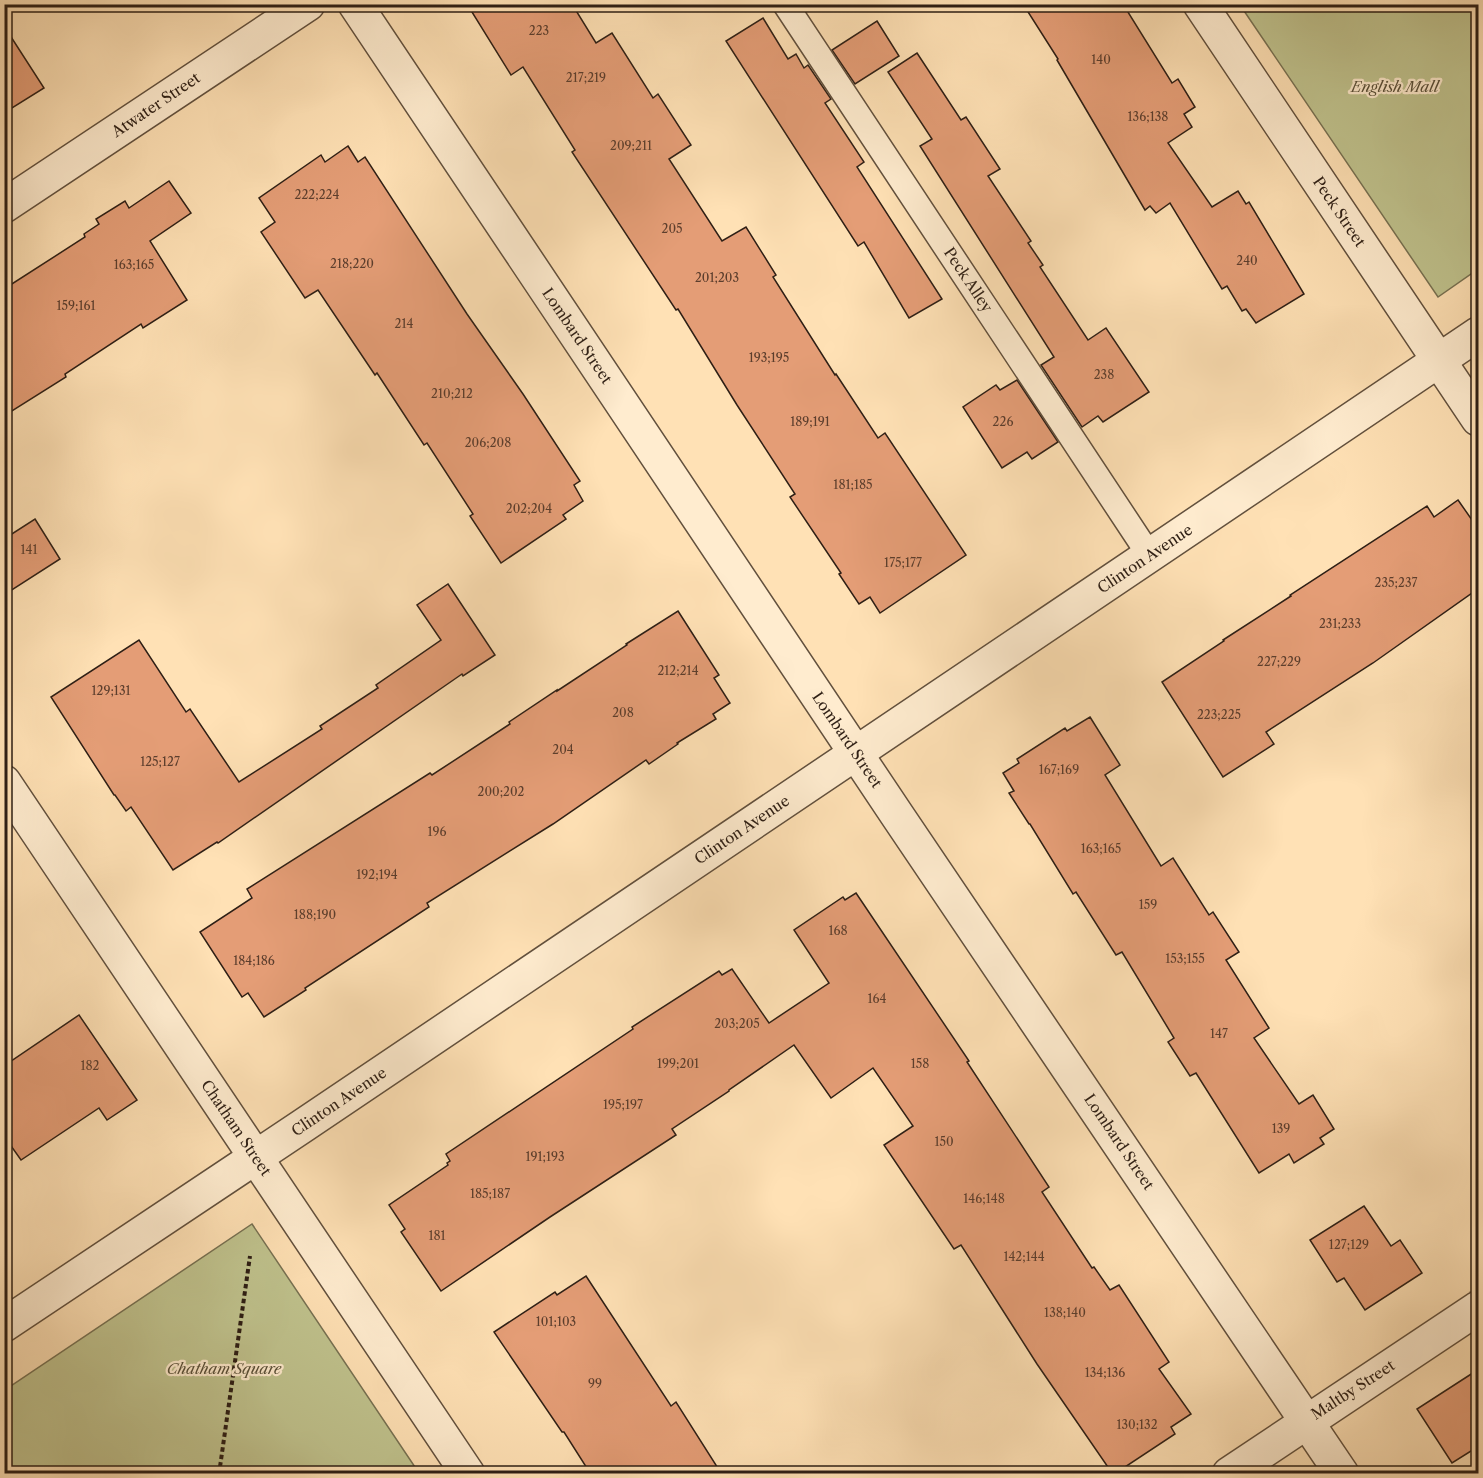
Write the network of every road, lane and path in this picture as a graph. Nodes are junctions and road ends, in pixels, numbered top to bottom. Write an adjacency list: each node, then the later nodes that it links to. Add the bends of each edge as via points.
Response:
1 (308, 4): 5 (street, Atwater Street)
2 (355, 4): 10 (street, Lombard Street)
3 (785, 4): 9 (lane, Peck Alley)
4 (1200, 4): 7 (street, Peck Street)
5 (4, 206)
6 (1479, 334): 7 (street, Clinton Avenue)
7 (1439, 360): 8 (street, Peck Street); 9 (street, Clinton Avenue)
8 (1479, 419)
9 (1150, 556): 10 (street, Clinton Avenue)
10 (856, 753): 12 (street, Clinton Avenue); 16 (street, Lombard Street)
11 (4, 783): 12 (street, Chatham Street)
12 (255, 1158): 15 (street, Clinton Avenue); 18 (street, Chatham Street)
13 (250, 1256): 17 (path)
14 (1479, 1308): 16 (street, Maltby Street)
15 (4, 1324)
16 (1306, 1421): 19 (street, Maltby Street); 20 (street, Lombard Street)
17 (219, 1473)
18 (468, 1473)
19 (1229, 1473)
20 (1342, 1473)

